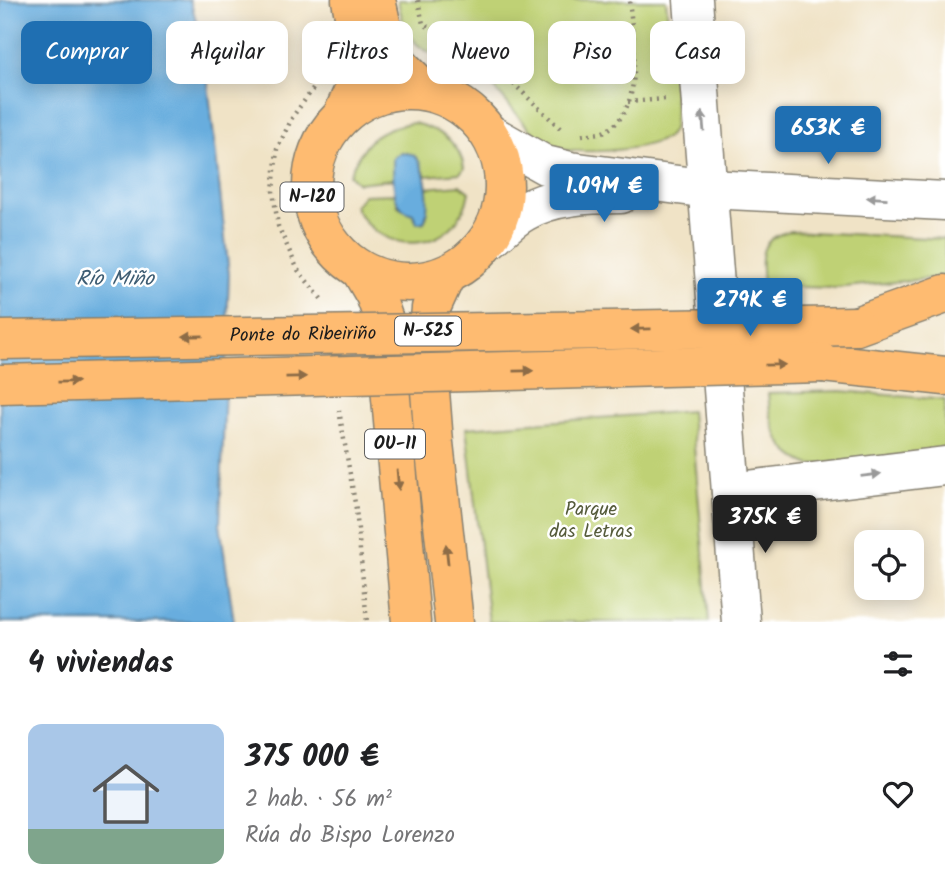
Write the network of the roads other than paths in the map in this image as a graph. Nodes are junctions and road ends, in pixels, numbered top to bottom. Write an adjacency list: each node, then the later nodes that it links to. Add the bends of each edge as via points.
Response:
1 (351, 0): 5 (highway, N-120, via 358,38 356,85)
2 (376, 0): 4 (highway, N-120, via 398,64)
3 (693, 0): 7 (street, one-way to 3)
4 (422, 88): 5 (highway, N-120, via 390,90); 6 (highway, N-120, via 469,110)
5 (343, 114): 10 (highway, N-120, via 324,137 313,166 312,197 320,226 337,251)
6 (490, 134): 7 (street, via 545,165); 9 (highway, N-120, via 501,159 505,187)
7 (709, 189): 8 (street, one-way to 7); 9 (street, via 555,200 523,212); 21 (street)
8 (945, 201)
9 (489, 240): 11 (highway, N-120, via 470,261)
10 (361, 271): 11 (highway, N-120, via 388,281 408,282); 22 (highway, OU-11, one-way to 22, via 384,320)
11 (446, 275): 23 (highway, OU-11, one-way to 11, via 427,352 431,308)
12 (945, 294): 14 (highway, N-525)
13 (945, 320): 14 (highway, N-525)
14 (856, 326): 15 (highway, Ponte do Ribeiriño / N-525, one-way to 15, bridge)
15 (0, 340)
16 (945, 359): 17 (highway, N-525)
17 (823, 363): 18 (highway, N-525); 19 (highway, N-525, one-way to 17, bridge)
18 (945, 376)
19 (0, 384)
20 (945, 466): 21 (street, one-way to 20)
21 (731, 492): 24 (street)
22 (411, 622)
23 (454, 622)
24 (741, 622)

